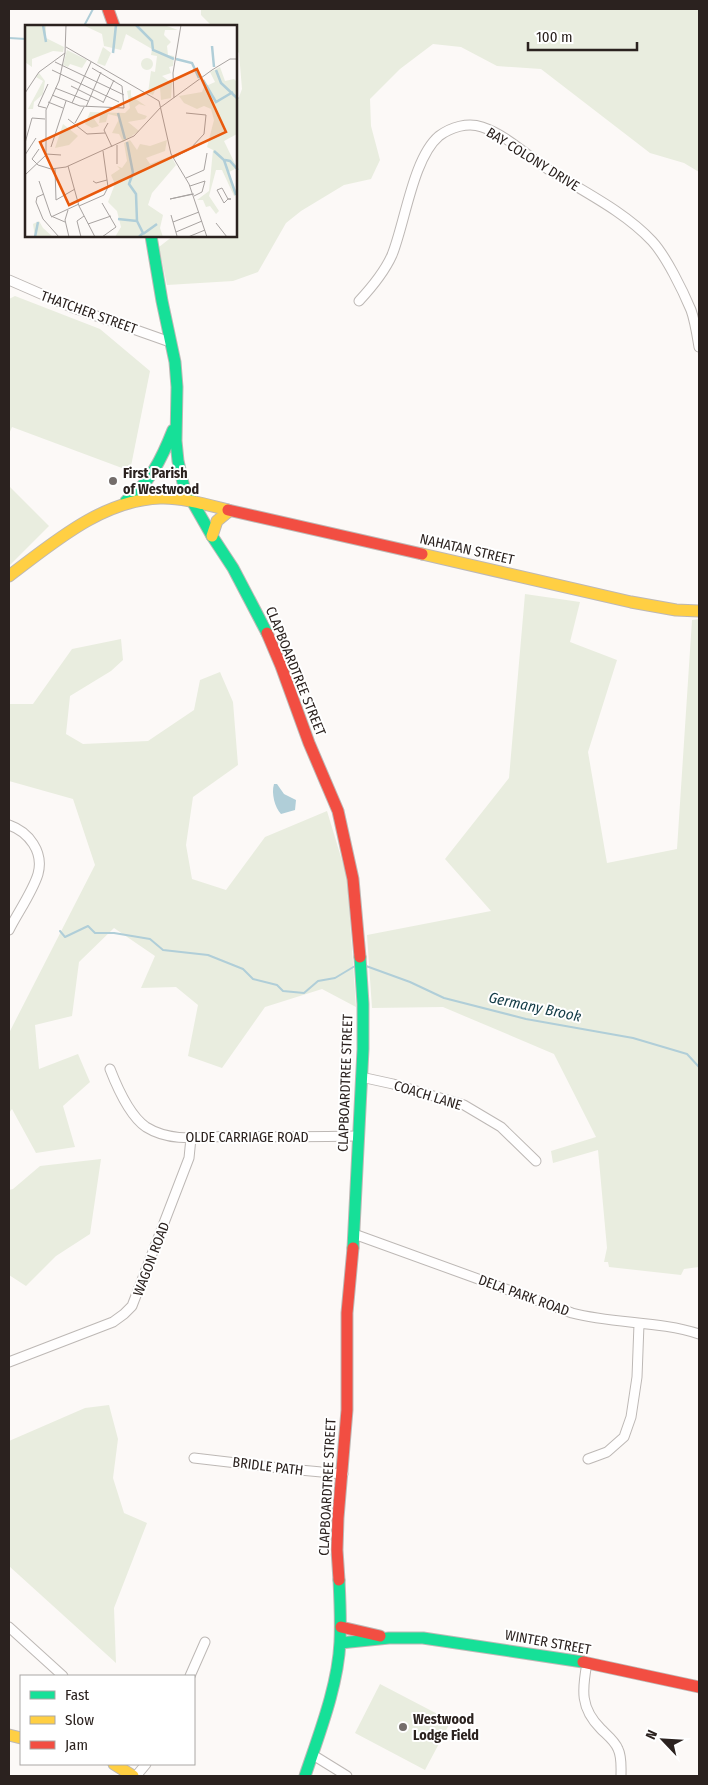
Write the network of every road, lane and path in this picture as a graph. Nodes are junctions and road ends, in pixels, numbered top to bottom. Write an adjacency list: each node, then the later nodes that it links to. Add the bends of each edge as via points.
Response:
1 (108, 9): 2 (street)
2 (114, 25)
3 (151, 238): 6 (street, CLAPBOARDTREE STREET)
4 (9, 280): 6 (street, THATCHER STREET, via 71,307)
5 (359, 301): 7 (street, BAY COLONY DRIVE, via 374,286 392,255 414,183 432,144 449,130 466,125 481,127 512,143 635,225 653,242 691,311)
6 (170, 342): 8 (street, CLAPBOARDTREE STREET, via 177,387)
7 (699, 347)
8 (176, 423): 9 (street, CLAPBOARDTREE STREET, via 178,461 184,487); 10 (street, CLAPBOARDTREE STREET, via 159,463 140,490)
9 (192, 503): 10 (street, NAHATAN STREET, via 162,498); 11 (street, NAHATAN STREET); 12 (street, CLAPBOARDTREE STREET)
10 (120, 505): 13 (street, NAHATAN STREET, via 82,525)
11 (229, 511): 12 (street, via 216,522); 14 (street, NAHATAN STREET, via 631,602)
12 (212, 536): 18 (street, CLAPBOARDTREE STREET, via 262,622 338,811 353,879 358,928 363,1004)
13 (9, 576)
14 (699, 611)
15 (9, 825): 16 (street, via 24,832 38,853 38,875)
16 (9, 930)
17 (110, 1070): 20 (street, OLDE CARRIAGE ROAD, via 118,1089 144,1125 161,1134)
18 (361, 1077): 19 (street, CLAPBOARDTREE STREET); 21 (street, COACH LANE, via 464,1105 500,1127)
19 (358, 1136): 20 (street, OLDE CARRIAGE ROAD); 22 (street, CLAPBOARDTREE STREET)
20 (192, 1138): 25 (street, WAGON ROAD, via 189,1158 132,1306 113,1322)
21 (536, 1162)
22 (354, 1234): 23 (street, DELA PARK ROAD, via 572,1313); 28 (street, CLAPBOARDTREE STREET, via 347,1313 348,1379)
23 (639, 1324): 24 (street, DELA PARK ROAD); 27 (street, via 637,1377 624,1437 607,1452)
24 (699, 1334)
25 (9, 1362)
26 (194, 1458): 28 (street, BRIDLE PATH)
27 (588, 1459)
28 (343, 1474): 29 (street, CLAPBOARDTREE STREET, via 337,1550)
29 (340, 1627): 31 (street, WINTER STREET); 33 (street, CLAPBOARDTREE STREET)
30 (11, 1634): 35 (street)
31 (390, 1638): 33 (street, WINTER STREET); 34 (street, WINTER STREET, via 423,1638)
32 (205, 1642): 36 (street)
33 (340, 1643): 38 (street, CLAPBOARDTREE STREET, via 334,1680)
34 (587, 1664): 37 (street, WINTER STREET); 44 (street, via 582,1692 584,1703 596,1724 619,1749)
35 (62, 1675)
36 (190, 1675)
37 (699, 1687)
38 (312, 1756): 42 (street, CLAPBOARDTREE STREET); 43 (street)
39 (116, 1765): 41 (street)
40 (145, 1765): 41 (street)
41 (135, 1776)
42 (305, 1776)
43 (347, 1776)
44 (621, 1776)

